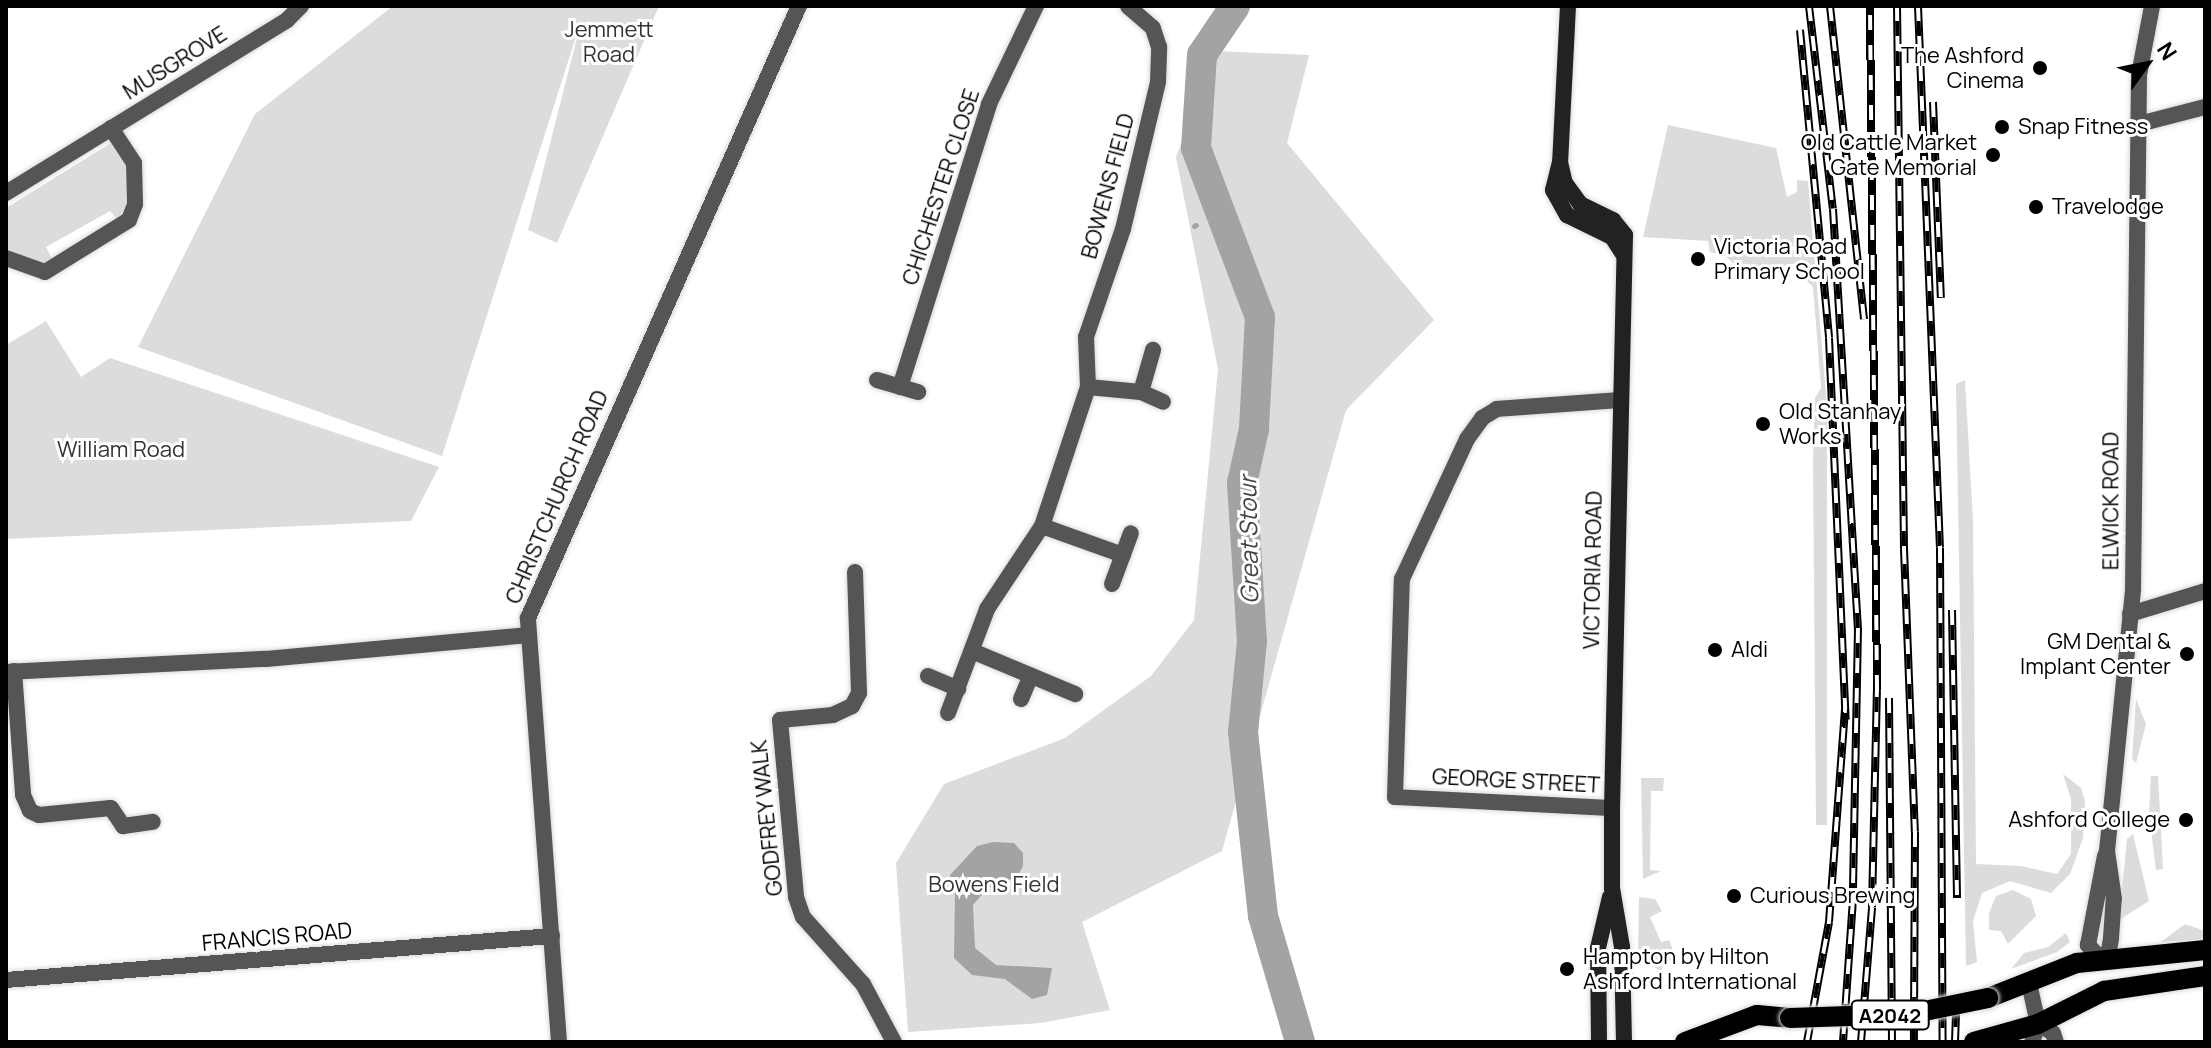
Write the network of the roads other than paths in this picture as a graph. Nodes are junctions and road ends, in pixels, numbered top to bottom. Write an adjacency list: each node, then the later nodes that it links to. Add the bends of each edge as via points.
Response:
1 (301, 6): 9 (street, MUSGROVE, via 287,20)
2 (799, 6): 27 (street, CHRISTCHURCH ROAD, via 528,618)
3 (1036, 6): 14 (street, CHICHESTER CLOSE, via 989,104)
4 (1128, 6): 15 (street, BOWENS FIELD, via 1153,28 1159,47 1158,82 1123,229 1086,337)
5 (1568, 6): 18 (street, VICTORIA ROAD, via 1560,162 1565,183 1580,204 1621,226)
6 (2152, 6): 8 (street, ELWICK ROAD, via 2139,75)
7 (2205, 107): 8 (street)
8 (2139, 124): 26 (street, ELWICK ROAD)
9 (111, 128): 10 (street, MUSGROVE); 11 (street, MUSGROVE, via 134,163 135,204 129,220 45,272)
10 (6, 193)
11 (6, 258)
12 (1153, 350): 17 (street)
13 (877, 380): 14 (street)
14 (900, 387): 16 (street)
15 (1088, 387): 17 (street); 20 (street, BOWENS FIELD)
16 (918, 392)
17 (1141, 392): 19 (street)
18 (1619, 400): 36 (street, VICTORIA ROAD); 36 (street, GEORGE STREET, via 1506,407 1482,418 1467,439 1402,579 1395,797)
19 (1163, 402)
20 (1042, 526): 22 (street); 28 (street, BOWENS FIELD, via 1002,579)
21 (1131, 533): 22 (street)
22 (1123, 555): 24 (street)
23 (855, 572): 49 (street, GODFREY WALK, via 859,693 852,706 833,715 780,720 796,897 814,933 863,984)
24 (1112, 584)
25 (2205, 591): 26 (street)
26 (2130, 614): 41 (street, ELWICK ROAD, via 2107,851 2113,912 2109,951)
27 (529, 635): 29 (street, via 266,659); 39 (street, CHRISTCHURCH ROAD)
28 (972, 651): 31 (street); 32 (street, BOWENS FIELD)
29 (10, 672): 37 (street, via 23,795 30,811 39,815 111,808 123,826)
30 (928, 676): 32 (street)
31 (1031, 676): 33 (street); 34 (street)
32 (958, 689): 35 (street, BOWENS FIELD)
33 (1075, 694)
34 (1021, 699)
35 (948, 713)
36 (1612, 808): 38 (street, VICTORIA ROAD)
37 (153, 822)
38 (1612, 888): 50 (street, VICTORIA ROAD, via 1598,948); 51 (street, VICTORIA ROAD, via 1622,947)
39 (552, 936): 43 (street, FRANCIS ROAD); 48 (street, CHRISTCHURCH ROAD)
40 (2205, 950): 41 (main road, A2042, via 2148,959)
41 (2100, 958): 44 (main road, A2042); 45 (street, ELWICK ROAD)
42 (2205, 976): 45 (main road)
43 (6, 980)
44 (2029, 983): 46 (street); 52 (main road, A2042, bridge, via 1988,998 1910,1014 1757,1015)
45 (2104, 991): 46 (main road)
46 (2035, 1033): 47 (main road); 53 (street, via 2053,1033)
47 (1980, 1039)
48 (559, 1042)
49 (894, 1042)
50 (1599, 1042)
51 (1624, 1042)
52 (1685, 1042)
53 (2056, 1042)

